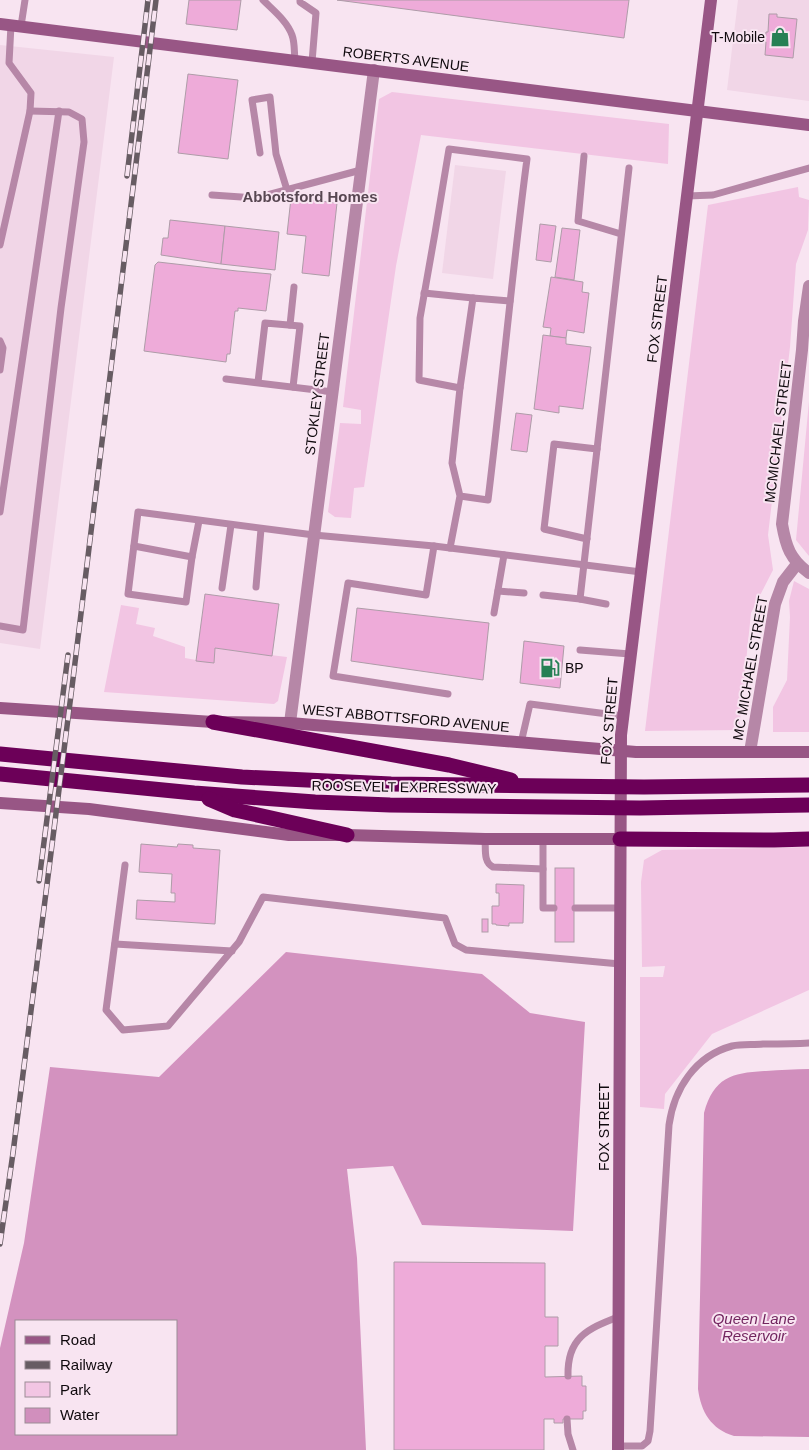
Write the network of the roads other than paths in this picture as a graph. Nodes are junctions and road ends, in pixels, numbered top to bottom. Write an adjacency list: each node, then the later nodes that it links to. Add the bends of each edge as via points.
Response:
1 (25, 0): 5 (lane)
2 (263, 0): 6 (lane, via 293,36)
3 (300, 0): 7 (lane, via 316,13)
4 (711, 0): 11 (street, FOX STREET)
5 (11, 25): 6 (street, ROBERTS AVENUE); 9 (lane, via 9,63 31,93)
6 (294, 60): 7 (street, ROBERTS AVENUE)
7 (312, 62): 8 (street, ROBERTS AVENUE)
8 (374, 70): 11 (street, ROBERTS AVENUE); 17 (street, STOKLEY STREET)
9 (30, 111): 10 (lane); 22 (lane)
10 (59, 111): 39 (lane); 62 (lane, via 82,119 84,142 23,630)
11 (698, 112): 12 (street, ROBERTS AVENUE); 20 (street, FOX STREET)
12 (809, 125)
13 (260, 153): 18 (lane, via 252,100 270,97 276,154)
14 (584, 156): 21 (lane, via 578,221)
15 (629, 168): 21 (lane)
16 (809, 168): 20 (lane, via 713,195)
17 (361, 170): 18 (lane); 36 (street, STOKLEY STREET)
18 (287, 190): 19 (lane, via 256,198)
19 (212, 195)
20 (687, 196): 52 (street, FOX STREET)
21 (621, 234): 37 (lane)
22 (0, 245)
23 (809, 286): 28 (street, MCMICHAEL STREET)
24 (294, 287): 29 (lane)
25 (424, 293): 26 (lane); 27 (lane, via 449,149 527,159); 35 (lane, via 420,318 419,380)
26 (473, 298): 27 (lane); 35 (lane)
27 (510, 301): 38 (lane, via 488,500)
28 (806, 322): 50 (street, MCMICHAEL STREET, via 782,524 785,543)
29 (290, 325): 33 (lane, via 265,323); 34 (lane, via 300,326)
30 (0, 341): 31 (lane, via 3,348)
31 (0, 370)
32 (226, 378): 33 (lane)
33 (258, 382): 34 (lane)
34 (293, 387): 36 (lane)
35 (460, 388): 38 (lane, via 452,463)
36 (332, 392): 43 (street, STOKLEY STREET)
37 (597, 449): 44 (lane); 44 (lane, via 554,444 544,529)
38 (460, 496): 47 (lane)
39 (0, 512)
40 (199, 521): 41 (lane); 45 (lane, via 138,512); 49 (lane)
41 (231, 525): 42 (lane); 55 (lane)
42 (261, 529): 43 (lane); 54 (lane)
43 (314, 535): 46 (lane); 69 (street, STOKLEY STREET)
44 (587, 539): 51 (lane)
45 (134, 546): 49 (lane); 49 (lane, via 128,594 186,602)
46 (434, 546): 47 (lane); 65 (lane, via 426,595 348,583 333,676)
47 (450, 548): 48 (lane)
48 (504, 555): 51 (lane); 56 (lane)
49 (192, 557)
50 (797, 564): 53 (street, MCMICHAEL STREET); 71 (street, MC MICHAEL STREET, via 783,582 775,604)
51 (585, 565): 52 (lane); 59 (lane)
52 (641, 572): 64 (street, FOX STREET)
53 (809, 573)
54 (256, 587)
55 (222, 588)
56 (498, 591): 57 (lane); 61 (lane)
57 (524, 594)
58 (543, 595): 59 (lane)
59 (580, 599): 60 (lane)
60 (606, 604)
61 (494, 613)
62 (0, 626)
63 (580, 650): 64 (lane)
64 (630, 654): 67 (street, FOX STREET)
65 (448, 694)
66 (0, 708): 68 (street, WEST ABBOTTSFORD AVENUE)
67 (623, 716): 70 (lane, via 530,704); 74 (street, FOX STREET)
68 (212, 722): 69 (street, WEST ABBOTTSFORD AVENUE); 77 (highway, via 449,766)
69 (290, 723): 70 (street, WEST ABBOTTSFORD AVENUE)
70 (521, 743): 74 (street, WEST ABBOTTSFORD AVENUE)
71 (750, 752): 72 (street, WEST ABBOTTSFORD AVENUE); 74 (street, WEST ABBOTTSFORD AVENUE, via 636,752)
72 (809, 752)
73 (0, 754): 77 (highway, ROOSEVELT EXPRESSWAY, via 307,781)
74 (620, 755): 85 (street, FOX STREET)
75 (6, 774): 78 (highway, ROOSEVELT EXPRESSWAY)
76 (809, 785): 77 (highway, ROOSEVELT EXPRESSWAY)
77 (539, 787)
78 (194, 793): 80 (highway, ROOSEVELT EXPRESSWAY, via 390,804 632,808); 81 (highway, via 235,810)
79 (2, 803): 81 (street, via 89,809 289,835)
80 (809, 805)
81 (347, 835): 82 (street)
82 (485, 839): 83 (street); 87 (lane, via 489,865)
83 (543, 839): 85 (street); 87 (lane)
84 (809, 839): 85 (highway)
85 (620, 840): 90 (street, FOX STREET)
86 (125, 865): 91 (lane)
87 (543, 869): 88 (lane, via 543,908)
88 (554, 908)
89 (574, 908): 90 (lane)
90 (620, 908): 93 (street, FOX STREET)
91 (115, 944): 92 (lane); 92 (lane, via 106,1010 123,1030 168,1026)
92 (232, 951): 93 (lane, via 263,897 445,918 455,944 466,950)
93 (620, 964): 95 (street, FOX STREET)
94 (809, 1043): 98 (lane, via 732,1046 692,1070 676,1095 669,1125 648,1441 642,1446)
95 (618, 1317): 96 (lane, via 591,1328 577,1341 567,1364); 98 (street, FOX STREET)
96 (568, 1376)
97 (567, 1419): 99 (lane)
98 (618, 1448)
99 (573, 1450)

